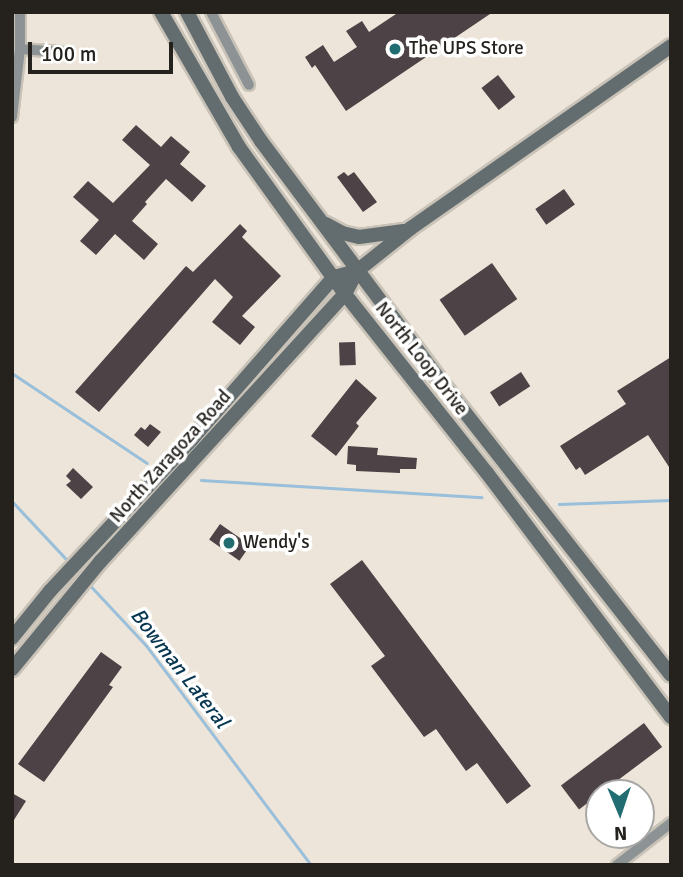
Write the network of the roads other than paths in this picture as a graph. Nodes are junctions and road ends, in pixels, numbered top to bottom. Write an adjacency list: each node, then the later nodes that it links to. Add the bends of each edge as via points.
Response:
1 (20, 12): 6 (street)
2 (211, 12): 8 (street)
3 (190, 13): 4 (street); 10 (main road, North Loop Drive, via 232,97)
4 (165, 19): 13 (main road, North Loop Drive, via 239,147)
5 (671, 46): 11 (main road, North Zaragoza Road)
6 (20, 49): 7 (street); 9 (street)
7 (59, 52)
8 (249, 85)
9 (12, 117)
10 (322, 222): 11 (main road, via 359,237); 12 (main road, North Loop Drive)
11 (411, 228): 12 (main road, North Zaragoza Road)
12 (357, 271): 13 (main road, North Zaragoza Road); 14 (main road, North Zaragoza Road); 16 (main road, North Loop Drive)
13 (334, 277): 14 (main road, North Loop Drive); 15 (main road, North Zaragoza Road)
14 (345, 294): 17 (main road, North Loop Drive); 18 (main road, North Zaragoza Road)
15 (193, 438): 18 (main road, via 190,458 130,521); 19 (main road, North Zaragoza Road)
16 (504, 461): 17 (main road); 21 (main road, North Loop Drive)
17 (487, 473): 22 (main road, North Loop Drive)
18 (127, 534): 20 (main road, North Zaragoza Road)
19 (12, 638)
20 (12, 669)
21 (671, 675)
22 (671, 717)
23 (671, 823): 24 (street)
24 (617, 865)

